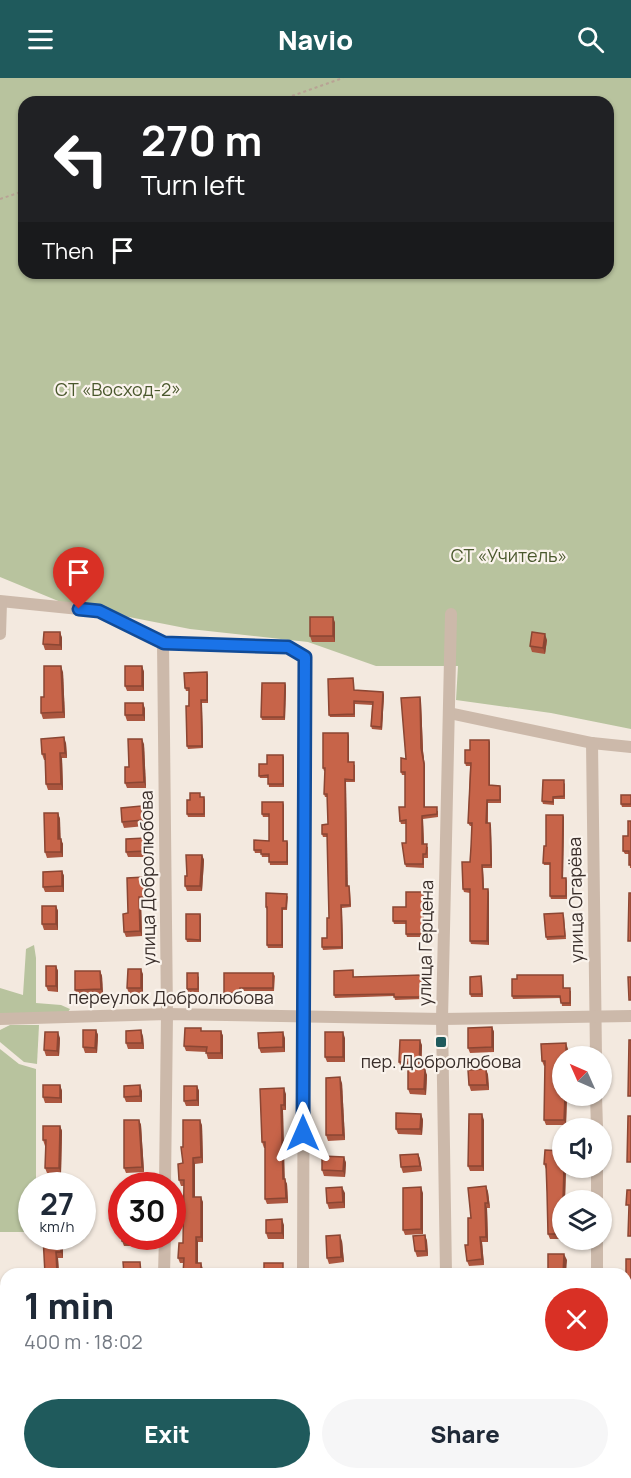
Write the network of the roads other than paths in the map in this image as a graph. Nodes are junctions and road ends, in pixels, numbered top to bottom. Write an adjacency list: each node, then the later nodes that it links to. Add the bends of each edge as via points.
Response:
1 (0, 602): 3 (street); 4 (street, via 99,611)
2 (451, 614): 5 (street, улица Герцена)
3 (0, 634)
4 (164, 643): 8 (street, улица Добролюбова); 9 (street, via 288,647 305,657)
5 (449, 713): 6 (street); 13 (street, улица Герцена)
6 (592, 743): 7 (street); 10 (street, улица Огарёва)
7 (631, 747)
8 (167, 1014): 9 (street, переулок Добролюбова); 12 (street, переулок Добролюбова); 15 (street, улица Добролюбова)
9 (303, 1016): 13 (street, переулок Добролюбова); 19 (street)
10 (596, 1016): 11 (street, переулок Добролюбова); 13 (street, переулок Добролюбова); 14 (street, улица Огарёва)
11 (631, 1016)
12 (0, 1019)
13 (442, 1019): 20 (street, улица Герцена)
14 (596, 1046)
15 (165, 1172)
16 (165, 1250): 18 (street)
17 (597, 1250): 21 (street)
18 (164, 1268)
19 (303, 1268)
20 (446, 1268)
21 (597, 1268)

